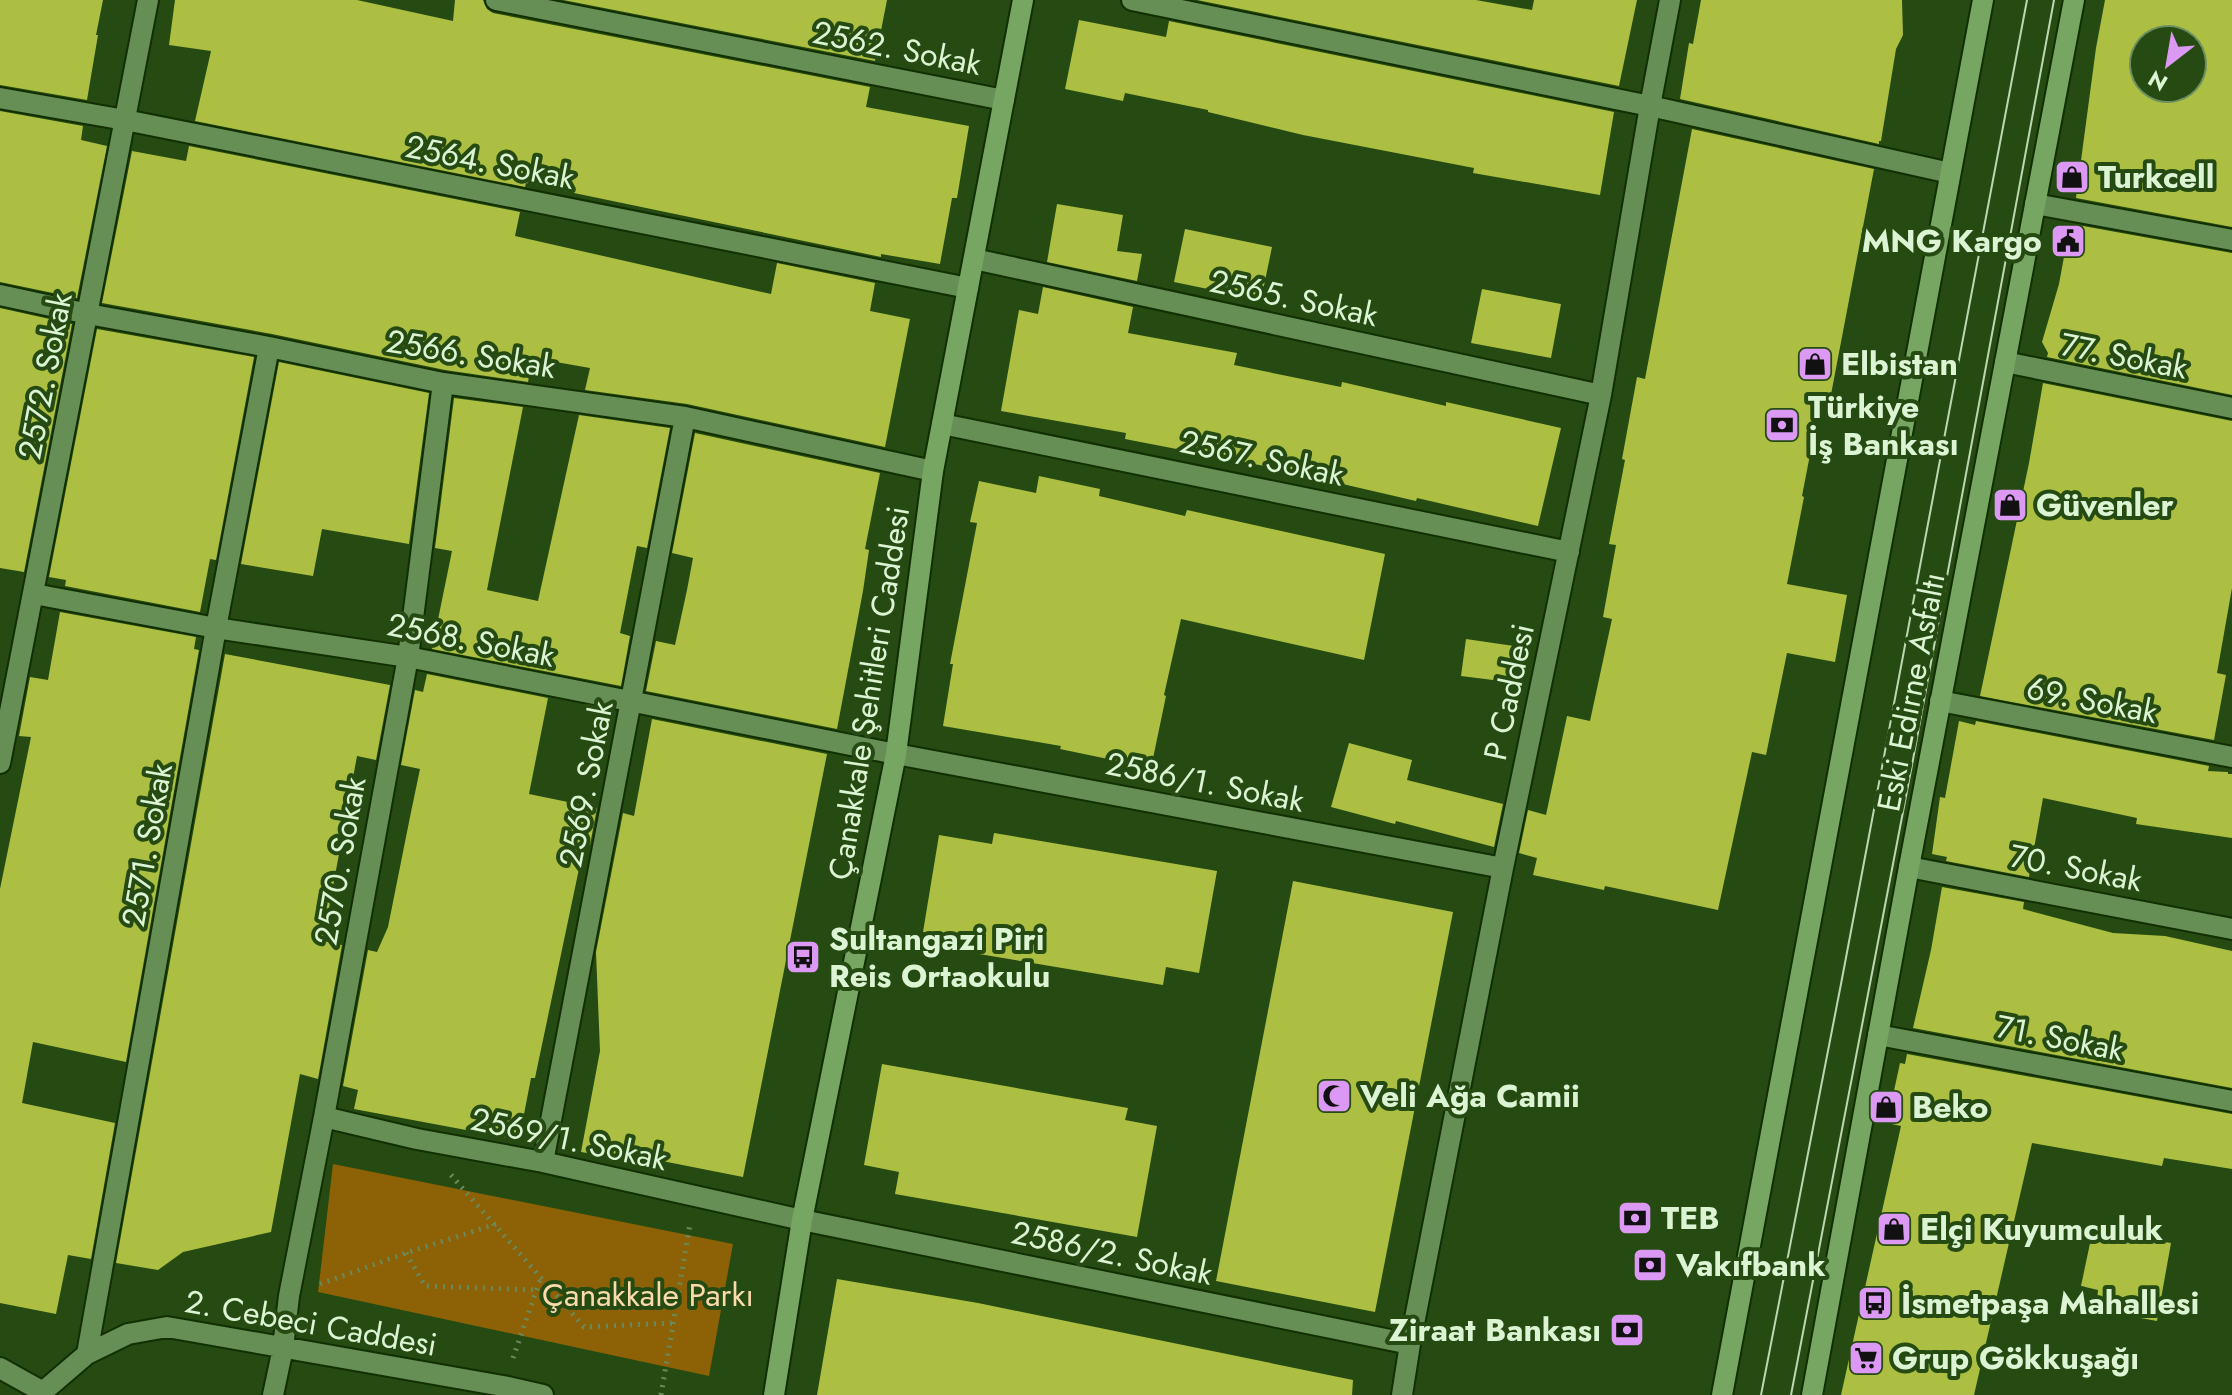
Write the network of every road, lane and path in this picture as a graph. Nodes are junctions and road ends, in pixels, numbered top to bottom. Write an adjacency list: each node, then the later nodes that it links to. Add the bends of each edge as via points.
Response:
1 (148, 0): 11 (street, 2572. Sokak)
2 (496, 0): 9 (street, 2562. Sokak)
3 (1023, 0): 9 (main road, Çanakkale Şehitleri Caddesi)
4 (1132, 0): 10 (street)
5 (1670, 0): 10 (street, P Caddesi)
6 (1983, 0): 12 (main road, Eski Edirne Asfaltı)
7 (2074, 0): 13 (main road, Eski Edirne Asfaltı)
8 (0, 98): 11 (street, 2564. Sokak)
9 (1004, 100): 15 (main road, Çanakkale Şehitleri Caddesi)
10 (1650, 106): 12 (street); 22 (street, P Caddesi)
11 (125, 120): 16 (street, 2564. Sokak); 18 (street, 2572. Sokak)
12 (1950, 173): 63 (main road, Eski Edirne Asfaltı)
13 (2035, 204): 14 (street); 20 (main road, Eski Edirne Asfaltı)
14 (2232, 240)
15 (974, 259): 16 (main road, Çanakkale Şehitleri Caddesi); 22 (street, 2565. Sokak)
16 (968, 288): 25 (main road, Çanakkale Şehitleri Caddesi)
17 (0, 295): 18 (street, 2566. Sokak)
18 (88, 314): 19 (street, 2566. Sokak); 28 (street, 2572. Sokak)
19 (269, 347): 21 (street, 2566. Sokak); 29 (street, 2571. Sokak)
20 (2005, 362): 23 (street, 77. Sokak); 31 (main road, Eski Edirne Asfaltı)
21 (443, 383): 24 (street, 2566. Sokak); 30 (street, 2570. Sokak)
22 (1601, 395): 27 (street, P Caddesi)
23 (2232, 408)
24 (685, 417): 26 (street, 2566. Sokak); 32 (street, 2569. Sokak)
25 (942, 424): 26 (main road, Çanakkale Şehitleri Caddesi); 27 (street, 2567. Sokak)
26 (933, 471): 33 (main road, Çanakkale Şehitleri Caddesi)
27 (1569, 552): 37 (street, P Caddesi)
28 (34, 594): 29 (street, 2568. Sokak); 35 (street, 2572. Sokak)
29 (216, 628): 30 (street, 2568. Sokak); 54 (street, 2571. Sokak)
30 (408, 657): 32 (street, 2568. Sokak); 41 (street, 2570. Sokak)
31 (1940, 701): 34 (street, 69. Sokak); 36 (main road, Eski Edirne Asfaltı)
32 (632, 702): 33 (street, 2568. Sokak); 43 (street, 2569. Sokak)
33 (896, 754): 37 (street, 2586/1. Sokak); 45 (main road, Çanakkale Şehitleri Caddesi)
34 (2232, 757)
35 (0, 763)
36 (1909, 867): 38 (street, 70. Sokak); 39 (main road, Eski Edirne Asfaltı)
37 (1503, 868): 52 (street, P Caddesi)
38 (2232, 929)
39 (1878, 1035): 40 (street, 71. Sokak); 64 (main road, Eski Edirne Asfaltı)
40 (2232, 1101)
41 (324, 1117): 42 (street, 2569/1. Sokak); 50 (street, 2570. Sokak)
42 (417, 1139): 43 (street, 2569/1. Sokak); 46 (path)
43 (543, 1162): 44 (street, 2569/1. Sokak)
44 (695, 1196): 45 (street, 2569/1. Sokak); 51 (path)
45 (802, 1220): 52 (street, 2586/2. Sokak); 61 (main road, Çanakkale Şehitleri Caddesi)
46 (496, 1224): 47 (path); 48 (path)
47 (406, 1253): 49 (path, via 425,1286); 50 (path)
48 (541, 1276): 49 (path); 51 (path, via 584,1327)
49 (538, 1290): 56 (path)
50 (289, 1296): 53 (street, 2570. Sokak)
51 (673, 1323): 60 (path)
52 (1410, 1344): 62 (street, P Caddesi)
53 (283, 1348): 54 (street, 2. Cebeci Caddesi, via 167,1327 128,1334); 56 (street, 2. Cebeci Caddesi); 58 (street, 2570. Sokak)
54 (87, 1354): 57 (street, 2. Cebeci Caddesi)
55 (0, 1368): 57 (street)
56 (502, 1391): 59 (street, 2. Cebeci Caddesi)
57 (41, 1394)
58 (273, 1395)
59 (543, 1395)
60 (661, 1395)
61 (774, 1395)
62 (1402, 1395)
63 (1722, 1395)
64 (1812, 1395)

